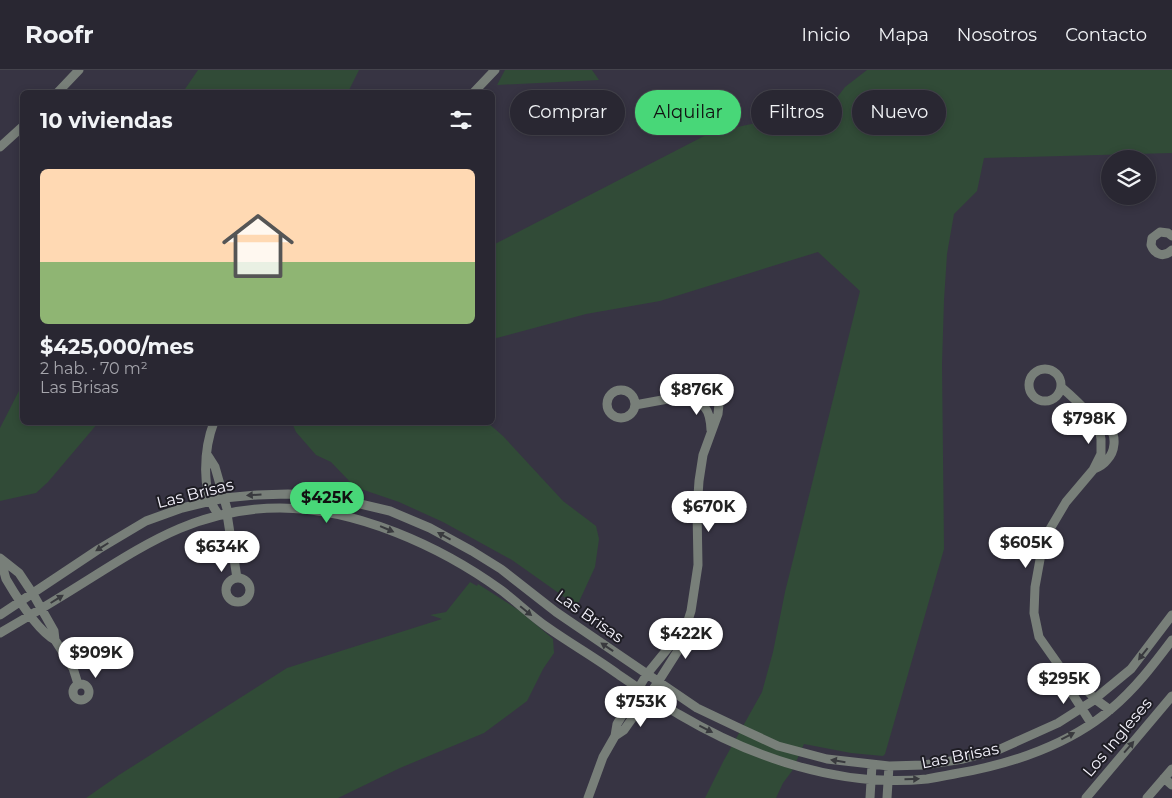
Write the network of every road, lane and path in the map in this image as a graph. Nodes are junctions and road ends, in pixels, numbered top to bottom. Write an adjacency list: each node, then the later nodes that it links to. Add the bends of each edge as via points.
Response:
1 (79, 70): 3 (street)
2 (495, 70): 4 (street)
3 (60, 90)
4 (476, 90)
5 (20, 129): 6 (street)
6 (0, 147)
7 (1172, 236): 8 (street, via 1160,232 1151,241 1153,250 1158,254)
8 (1172, 250)
9 (1061, 387): 12 (street)
10 (685, 396): 11 (street); 14 (street, via 704,406 710,417); 14 (street, via 706,392 717,399 718,414)
11 (635, 404)
12 (1098, 422): 16 (street, via 1101,454); 16 (street, via 1113,434 1114,446 1107,461)
13 (213, 425): 15 (street)
14 (711, 433): 30 (street, via 699,481 698,565)
15 (208, 456): 17 (street, via 215,467); 18 (street, via 204,472)
16 (1093, 470): 35 (street, via 1066,502 1050,529 1035,587 1034,613 1039,636)
17 (224, 498): 18 (street, Las Brisas); 19 (street, via 227,509); 20 (street, Las Brisas, one-way to 17, via 422,524 355,502 326,496 288,494)
18 (211, 501): 19 (street, via 214,510); 24 (street, Las Brisas, one-way to 24, via 146,521)
19 (223, 515): 22 (street, Las Brisas, one-way to 22, via 280,508 322,510 369,522); 23 (street); 26 (street, Las Brisas, one-way to 19, via 146,544 194,522)
20 (472, 551): 22 (street); 34 (street, Las Brisas, one-way to 20)
21 (1, 559): 24 (street, via 18,573); 25 (street, via 6,577)
22 (463, 566): 38 (street, Las Brisas, one-way to 38)
23 (237, 578)
24 (33, 594): 25 (street, Las Brisas); 26 (street)
25 (21, 601): 27 (street, Las Brisas); 29 (street)
26 (42, 609): 29 (street, Las Brisas); 32 (street, via 54,631)
27 (0, 615)
28 (1172, 615): 41 (street, Las Brisas, one-way to 41, via 1131,669)
29 (30, 616): 31 (street, Las Brisas); 32 (street, via 46,635)
30 (686, 626): 34 (street); 36 (street, via 679,649)
31 (0, 633)
32 (55, 640): 37 (street, via 73,668)
33 (1172, 640): 43 (street, Las Brisas, via 1138,683)
34 (647, 674): 36 (street, Las Brisas); 38 (street)
35 (1065, 674): 41 (street); 42 (street, via 1068,687)
36 (658, 682): 39 (street); 46 (street, Las Brisas, one-way to 36, via 827,759 778,746 697,708)
37 (78, 684)
38 (638, 688): 39 (street, Las Brisas); 45 (street, via 616,724)
39 (649, 696): 45 (street, via 624,730); 50 (street, Las Brisas, one-way to 50, via 682,717 763,756 822,772)
40 (1172, 696): 56 (street, Los Ingleses, one-way to 40)
41 (1095, 698): 42 (street, Las Brisas); 43 (street)
42 (1081, 708): 44 (street); 47 (street, Las Brisas, via 1058,723 998,750 924,765)
43 (1110, 710): 44 (street, Las Brisas)
44 (1091, 723): 51 (street, Las Brisas, one-way to 44, via 925,779 994,766 1049,746)
45 (615, 736): 53 (street, via 603,757)
46 (872, 765): 47 (street, Las Brisas); 50 (street)
47 (889, 766): 51 (street)
48 (1172, 769): 49 (street)
49 (1164, 778): 52 (street); 57 (street)
50 (871, 779): 51 (street, Las Brisas); 54 (street)
51 (888, 780): 55 (street)
52 (1172, 785)
53 (588, 798)
54 (870, 798)
55 (887, 798)
56 (1086, 798)
57 (1147, 798)

